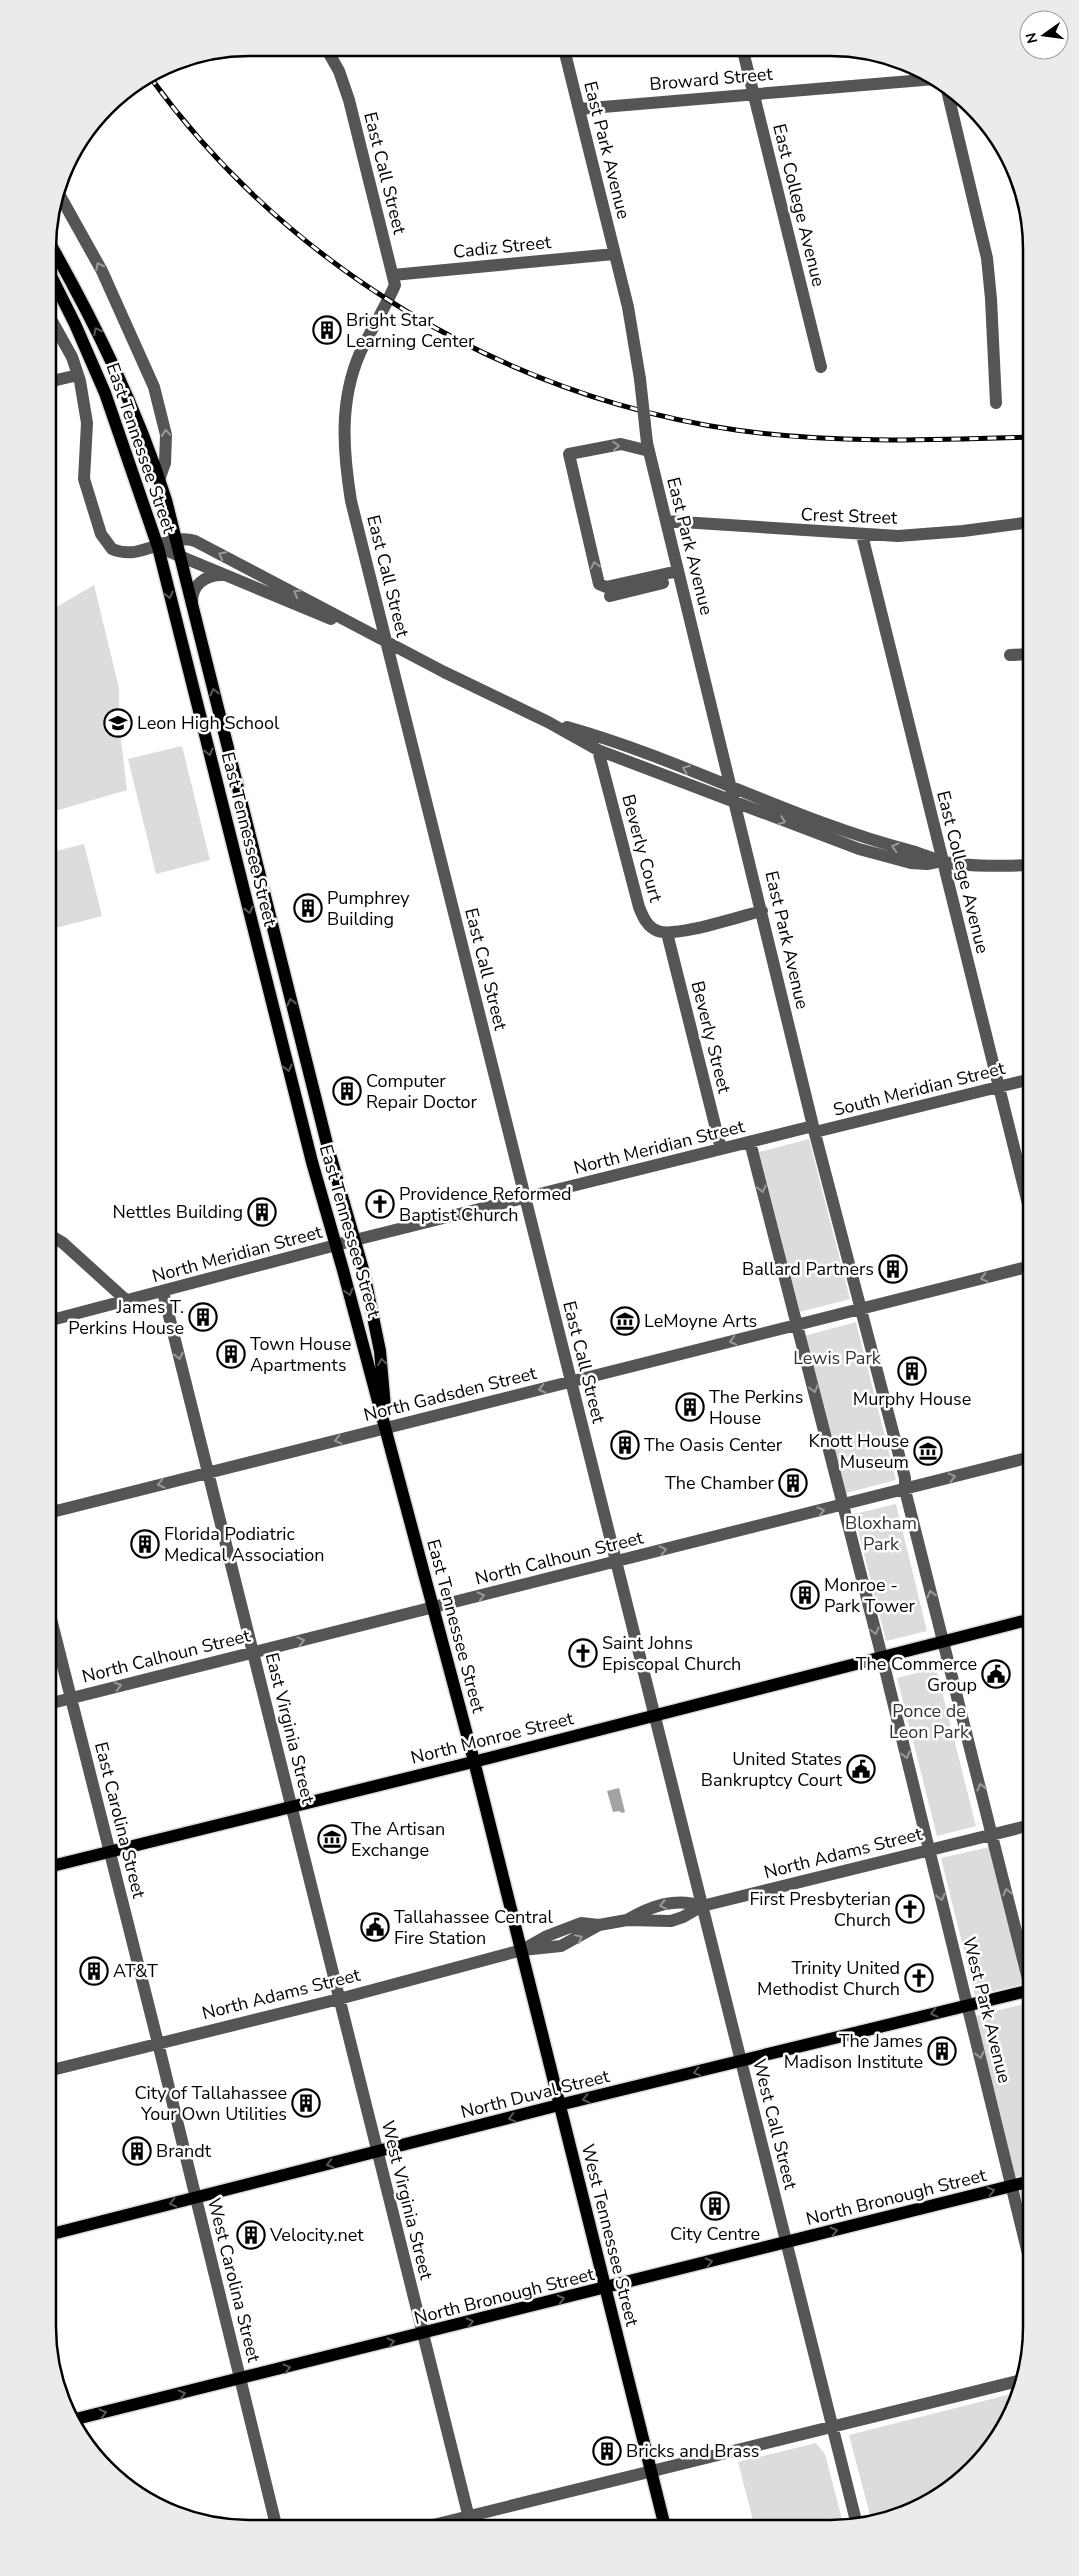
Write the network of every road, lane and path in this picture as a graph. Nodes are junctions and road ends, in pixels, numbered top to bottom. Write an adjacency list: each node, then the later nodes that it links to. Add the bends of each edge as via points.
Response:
1 (331, 56): 11 (street, East Call Street, via 349,100)
2 (566, 56): 7 (street, East Park Avenue)
3 (744, 56): 5 (street, East College Avenue)
4 (922, 80): 5 (street, Broward Street)
5 (753, 93): 7 (street, Broward Street); 14 (street, East College Avenue)
6 (949, 97): 17 (street, via 987,258)
7 (579, 108): 9 (street, East Park Avenue)
8 (63, 201): 19 (street, East Tennessee Street, one-way to 8, via 165,463 166,435 154,387 102,271)
9 (614, 254): 11 (street, Cadiz Street); 18 (street, East Park Avenue, bridge, via 628,307)
10 (56, 255): 19 (main road, East Tennessee Street, one-way to 10, via 113,365)
11 (393, 276): 30 (street, East Call Street, via 395,285 360,354 348,391 343,437 351,500)
12 (56, 285): 24 (main road, East Tennessee Street, via 105,393)
13 (56, 328): 15 (street)
14 (821, 367)
15 (78, 375): 16 (street); 24 (street, via 87,423 83,475 103,537 110,547 120,552)
16 (56, 380)
17 (996, 403)
18 (648, 447): 20 (street, East Park Avenue); 27 (street, one-way to 18, via 606,588 599,584 569,454 621,444)
19 (160, 480): 23 (main road, East Tennessee Street)
20 (666, 521): 22 (street, Crest Street); 27 (street, East Park Avenue)
21 (1023, 523): 22 (street, Crest Street, via 953,532)
22 (862, 535): 37 (street, East College Avenue)
23 (176, 539): 24 (street); 25 (main road, East Tennessee Street); 30 (street, one-way to 23, via 199,543)
24 (158, 547): 25 (street); 40 (main road, East Tennessee Street, one-way to 40)
25 (180, 557): 26 (street); 29 (main road, East Tennessee Street)
26 (223, 575): 29 (street, via 202,580 193,593); 30 (street)
27 (679, 575): 28 (street); 35 (street, East Park Avenue)
28 (610, 596)
29 (192, 604): 39 (main road, East Tennessee Street, one-way to 29)
30 (387, 641): 33 (street); 51 (street, East Call Street)
31 (1023, 654): 32 (street)
32 (1010, 655)
33 (548, 722): 34 (street); 35 (street, one-way to 33, via 612,741)
34 (598, 750): 36 (street); 42 (street, Beverly Court, via 639,908 648,924)
35 (732, 787): 36 (street, East Park Avenue); 37 (street, one-way to 35, via 864,838)
36 (736, 804): 37 (street, one-way to 37, via 881,856 914,863); 41 (street, East Park Avenue)
37 (942, 861): 38 (street); 45 (street, East College Avenue)
38 (1023, 865)
39 (260, 875): 40 (main road); 44 (main road, East Tennessee Street, one-way to 39)
40 (241, 879): 46 (main road, East Tennessee Street, one-way to 46)
41 (762, 911): 42 (street); 47 (street, East Park Avenue)
42 (668, 934): 49 (street, Beverly Street)
43 (1023, 1081): 45 (street, South Meridian Street)
44 (312, 1083): 46 (main road); 53 (main road, East Tennessee Street)
45 (999, 1087): 47 (street, South Meridian Street); 50 (street, East College Avenue)
46 (293, 1088): 54 (main road, East Tennessee Street)
47 (814, 1129): 48 (street, North Meridian Street); 58 (street, East Park Avenue)
48 (750, 1142): 49 (street, North Meridian Street); 60 (street, one-way to 60)
49 (721, 1149): 51 (street, North Meridian Street)
50 (1023, 1184)
51 (524, 1198): 53 (street, North Meridian Street); 61 (street, East Call Street)
52 (56, 1239): 57 (street)
53 (355, 1240): 54 (street, North Meridian Street); 62 (main road, East Tennessee Street, one-way to 53, via 380,1351)
54 (336, 1245): 56 (street, North Meridian Street); 62 (main road, East Tennessee Street, one-way to 62)
55 (1023, 1268): 58 (street, North Gadsden Street, one-way to 58)
56 (163, 1292): 57 (street, North Meridian Street); 64 (street, East Virginia Street, one-way to 64)
57 (127, 1302): 59 (street, North Meridian Street)
58 (862, 1309): 60 (street, North Gadsden Street); 65 (street, East Park Avenue, via 905,1478)
59 (56, 1320)
60 (798, 1325): 61 (street, North Gadsden Street, one-way to 61); 66 (street, one-way to 66)
61 (571, 1382): 62 (street, North Gadsden Street, one-way to 62); 68 (street, East Call Street)
62 (385, 1428): 64 (street, North Gadsden Street, one-way to 64); 69 (main road, East Tennessee Street)
63 (1023, 1459): 65 (street, North Calhoun Street, one-way to 63)
64 (208, 1472): 67 (street, North Gadsden Street, one-way to 67); 73 (street, East Virginia Street)
65 (905, 1490): 66 (street, North Calhoun Street); 72 (street, East Park Avenue, one-way to 65)
66 (843, 1505): 68 (street, North Calhoun Street, one-way to 66); 74 (street, one-way to 74)
67 (56, 1511)
68 (616, 1562): 69 (street, North Calhoun Street, one-way to 68); 77 (street, East Call Street)
69 (434, 1608): 73 (street, North Calhoun Street, one-way to 69); 78 (main road, East Tennessee Street)
70 (1023, 1621): 72 (main road, North Monroe Street)
71 (56, 1639): 75 (street, East Carolina Street)
72 (943, 1641): 74 (main road, North Monroe Street); 81 (street, East Park Avenue, one-way to 72)
73 (253, 1652): 75 (street, North Calhoun Street, one-way to 73); 79 (street, East Virginia Street)
74 (882, 1657): 77 (main road, North Monroe Street); 82 (street, one-way to 82)
75 (71, 1698): 76 (street, North Calhoun Street); 83 (street, East Carolina Street)
76 (56, 1702)
77 (654, 1715): 78 (main road, North Monroe Street); 85 (street, East Call Street)
78 (474, 1761): 79 (main road, North Monroe Street); 87 (main road, East Tennessee Street)
79 (292, 1806): 83 (main road, North Monroe Street); 90 (street, East Virginia Street)
80 (1023, 1826): 81 (street, North Adams Street)
81 (993, 1834): 82 (street, North Adams Street); 88 (street, one-way to 81)
82 (930, 1849): 85 (street, North Adams Street); 91 (street, West Park Avenue, one-way to 91)
83 (110, 1851): 84 (main road, North Monroe Street); 92 (street, East Carolina Street)
84 (56, 1865)
85 (702, 1906): 86 (street, North Adams Street, via 671,1921); 86 (street, North Adams Street, one-way to 86, via 686,1901 664,1904 646,1908); 93 (street, West Call Street)
86 (627, 1920): 87 (street, North Adams Street, via 599,1925 581,1923)
87 (522, 1950): 90 (street, North Adams Street); 95 (main road, West Tennessee Street)
88 (1023, 1957)
89 (1023, 1992): 91 (main road, North Duval Street)
90 (339, 1999): 92 (street, North Adams Street); 96 (street, West Virginia Street)
91 (968, 2005): 93 (main road, North Duval Street, one-way to 93); 98 (street, West Park Avenue, one-way to 98)
92 (158, 2043): 94 (street, North Adams Street); 99 (street, West Carolina Street)
93 (742, 2060): 95 (main road, North Duval Street, one-way to 95); 102 (street, West Call Street)
94 (56, 2069)
95 (559, 2105): 96 (main road, North Duval Street, one-way to 96); 103 (main road, West Tennessee Street)
96 (377, 2152): 99 (main road, North Duval Street, one-way to 99); 104 (street, West Virginia Street)
97 (1023, 2183): 98 (main road, North Bronough Street)
98 (1012, 2186): 101 (street, West Park Avenue); 102 (main road, North Bronough Street, one-way to 98)
99 (196, 2197): 100 (main road, North Duval Street, one-way to 100); 105 (street, West Carolina Street)
100 (56, 2232)
101 (1023, 2232)
102 (786, 2243): 103 (main road, North Bronough Street, one-way to 102); 108 (street, West Call Street)
103 (605, 2288): 104 (main road, North Bronough Street, one-way to 103); 109 (main road, West Tennessee Street)
104 (423, 2334): 105 (main road, North Bronough Street, one-way to 104); 112 (street, West Virginia Street)
105 (240, 2380): 107 (main road, North Bronough Street, one-way to 105); 111 (street, West Carolina Street)
106 (1014, 2382): 108 (street)
107 (79, 2418)
108 (832, 2427): 109 (street); 110 (street, West Call Street)
109 (651, 2471): 113 (street); 114 (main road, West Tennessee Street)
110 (855, 2518)
111 (275, 2520)
112 (470, 2520)
113 (474, 2520)
114 (663, 2520)

